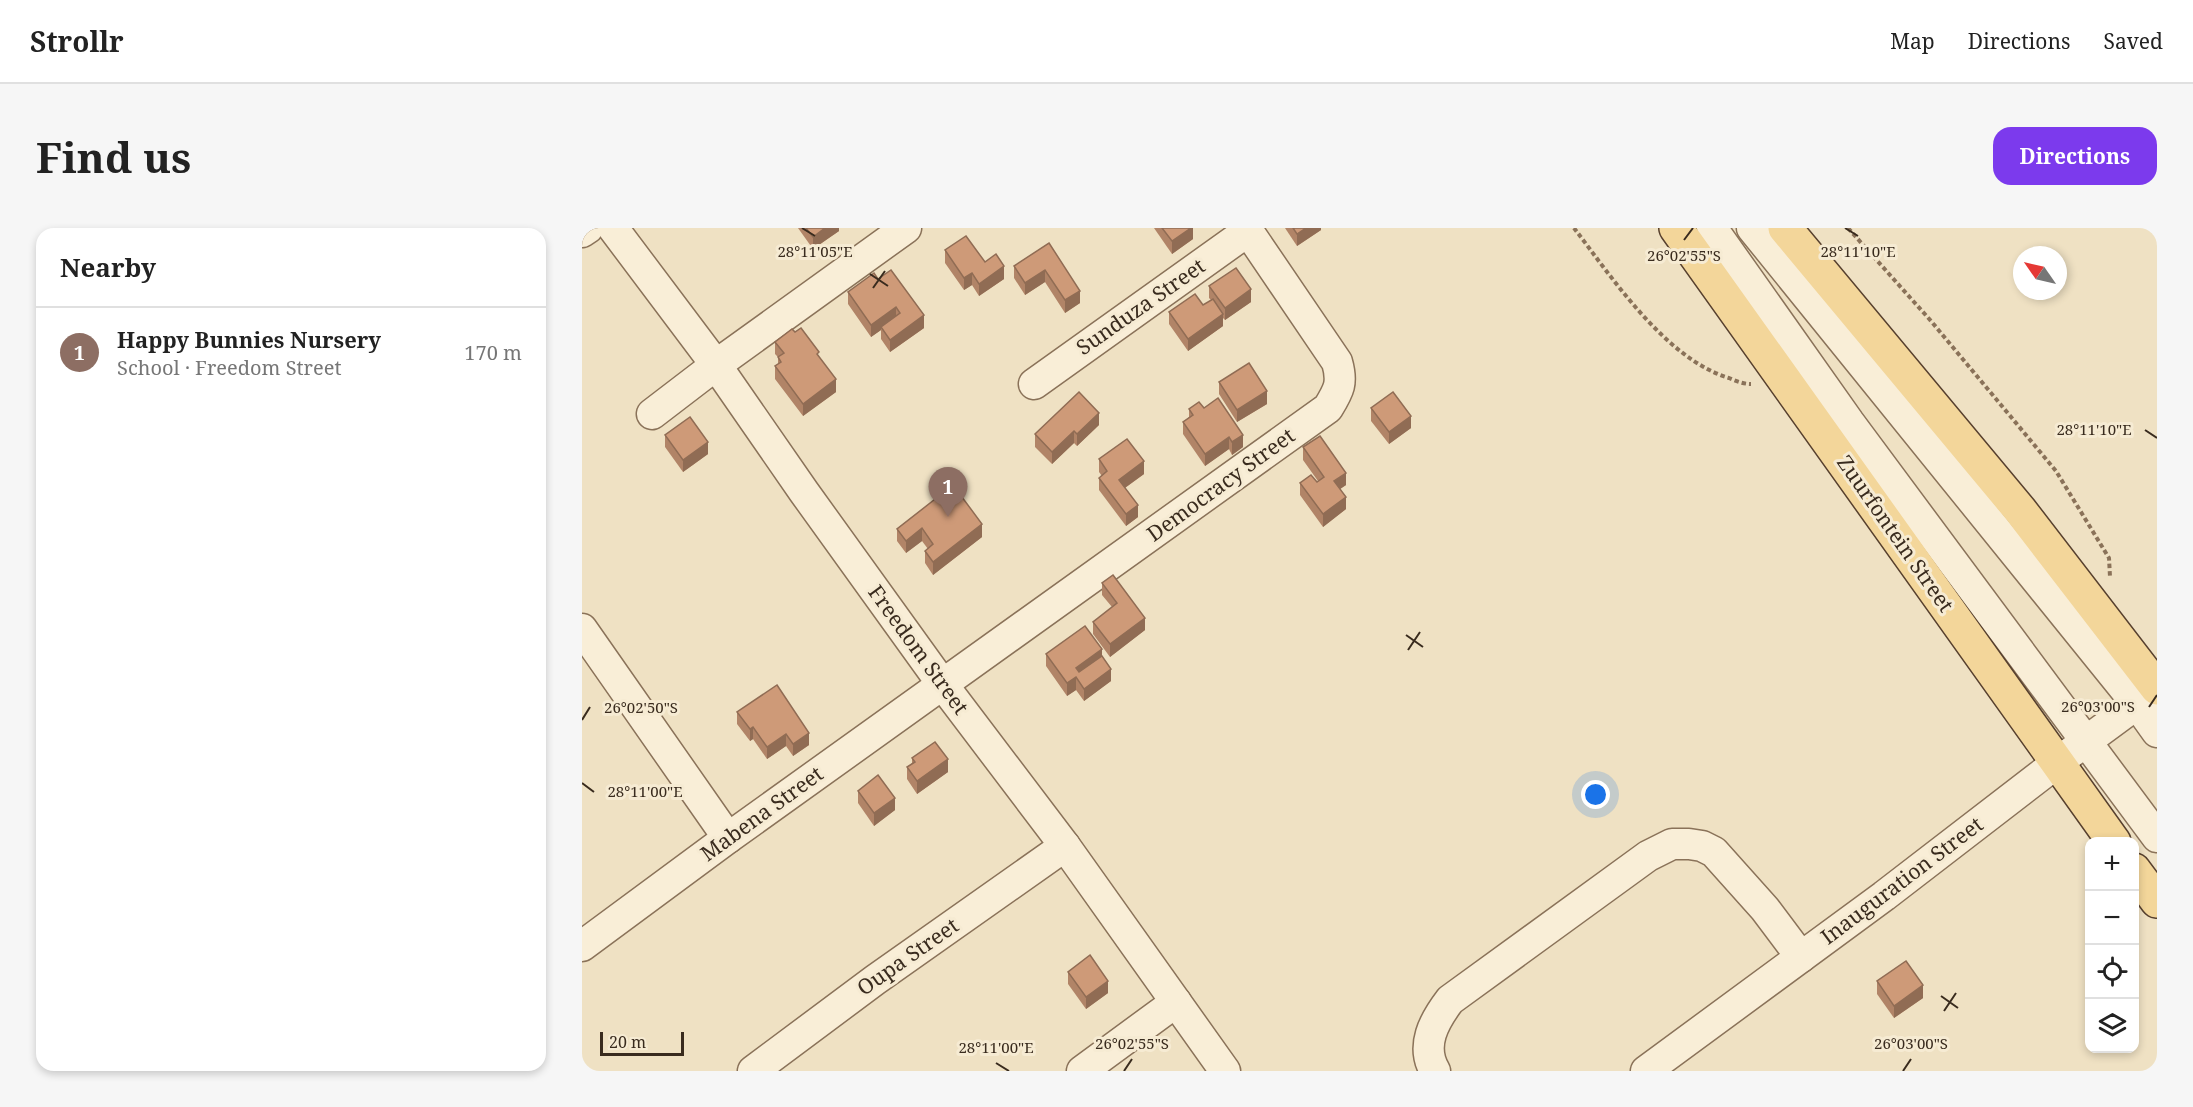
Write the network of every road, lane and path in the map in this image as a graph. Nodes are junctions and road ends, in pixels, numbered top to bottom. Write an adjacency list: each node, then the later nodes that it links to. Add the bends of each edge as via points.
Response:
1 (588, 228): 11 (street)
2 (613, 228): 12 (street, Freedom Street)
3 (906, 228): 12 (street)
4 (1574, 228): 13 (path, via 1640,311 1678,351 1716,375 1748,384)
5 (1676, 228): 13 (main road, Zuurfontein Street)
6 (1712, 228): 21 (street, via 1849,422)
7 (1752, 228): 19 (street)
8 (1785, 228): 19 (main road, via 2020,510)
9 (1848, 228): 16 (path, via 2056,471 2109,558)
10 (1247, 230): 14 (street, Sunduza Street); 18 (street, Democracy Street, via 1337,362 1340,386 1328,408)
11 (582, 232)
12 (716, 365): 15 (street); 18 (street, Freedom Street)
13 (1786, 381): 22 (main road, Zuurfontein Street)
14 (1034, 384)
15 (652, 414)
16 (2111, 580)
17 (582, 629): 25 (street)
18 (943, 685): 25 (street, Mabena Street); 26 (street, Freedom Street)
19 (2150, 694): 20 (street); 21 (street, Inauguration Street)
20 (2157, 732)
21 (2086, 741): 22 (street, Inauguration Street); 24 (street)
22 (2058, 762): 23 (main road, Zuurfontein Street); 30 (street, Inauguration Street)
23 (2110, 837)
24 (2157, 837)
25 (728, 838): 29 (street, Mabena Street)
26 (1065, 846): 31 (street, Freedom Street); 32 (street, Oupa Street)
27 (2139, 877): 28 (main road)
28 (2157, 901)
29 (582, 946)
30 (1801, 957): 35 (street, via 1714,852 1702,846 1672,844 1648,856 1450,1000 1435,1020 1428,1041 1429,1061); 36 (street, Inauguration Street)
31 (1176, 1002): 33 (street); 34 (street, Freedom Street)
32 (753, 1071)
33 (1082, 1071)
34 (1225, 1071)
35 (1436, 1071)
36 (1646, 1071)

